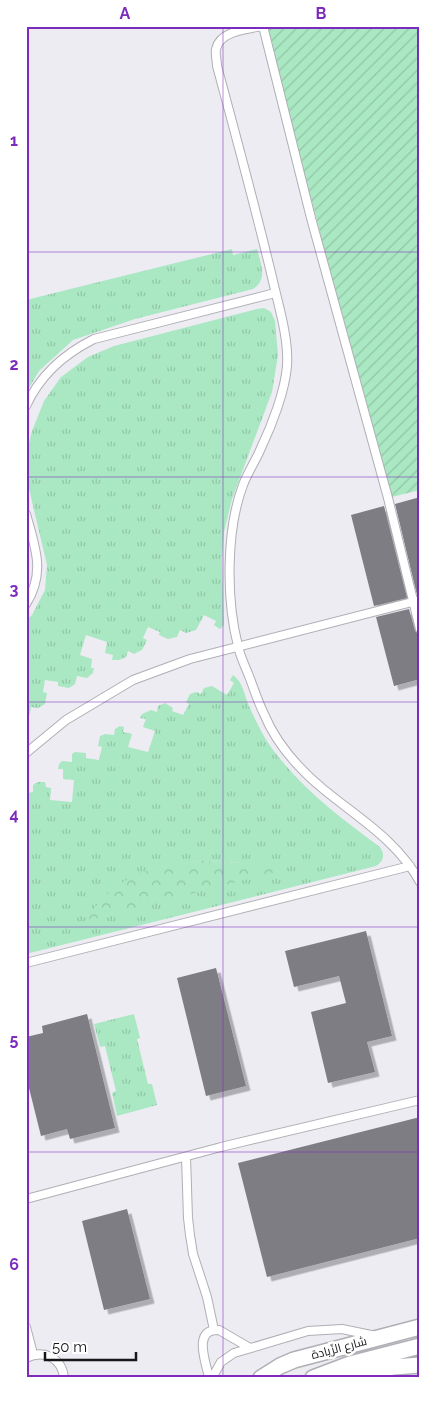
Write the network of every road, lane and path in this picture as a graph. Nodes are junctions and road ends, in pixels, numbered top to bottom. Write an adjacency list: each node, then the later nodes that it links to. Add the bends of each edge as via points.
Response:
1 (263, 26): 2 (lane, via 238,30 224,37 216,48 217,66); 7 (lane, via 311,218)
2 (275, 293): 3 (lane, via 94,339 57,362 38,384); 10 (lane, via 287,364 284,387 263,445 243,485 232,530 232,613)
3 (26, 406)
4 (26, 514): 5 (lane)
5 (35, 547): 6 (lane); 8 (lane, via 37,576)
6 (26, 550)
7 (416, 601): 9 (lane); 10 (lane)
8 (26, 604)
9 (420, 629)
10 (238, 647): 11 (lane, via 190,659 133,680 66,720); 12 (lane, via 264,714 285,750 316,783 381,833)
11 (26, 753)
12 (410, 866): 13 (lane); 14 (lane)
13 (420, 882)
14 (26, 963)
15 (420, 1100): 16 (lane)
16 (186, 1157): 17 (lane); 20 (lane, via 187,1210 193,1254)
17 (26, 1199)
18 (26, 1327): 24 (lane)
19 (420, 1327): 21 (street, شارع الرِّيادة)
20 (214, 1330): 23 (lane, via 222,1331); 28 (lane, via 206,1333 202,1341)
21 (380, 1337): 23 (lane, via 330,1328); 29 (street, شارع الرِّيادة, via 294,1360)
22 (420, 1346): 26 (street, شارع الرِّيادة, via 350,1364)
23 (250, 1348): 28 (lane, via 227,1357)
24 (30, 1356): 27 (lane, via 40,1354 53,1358 62,1368)
25 (420, 1365): 30 (street)
26 (318, 1377)
27 (64, 1378)
28 (211, 1378)
29 (261, 1378)
30 (338, 1378)

